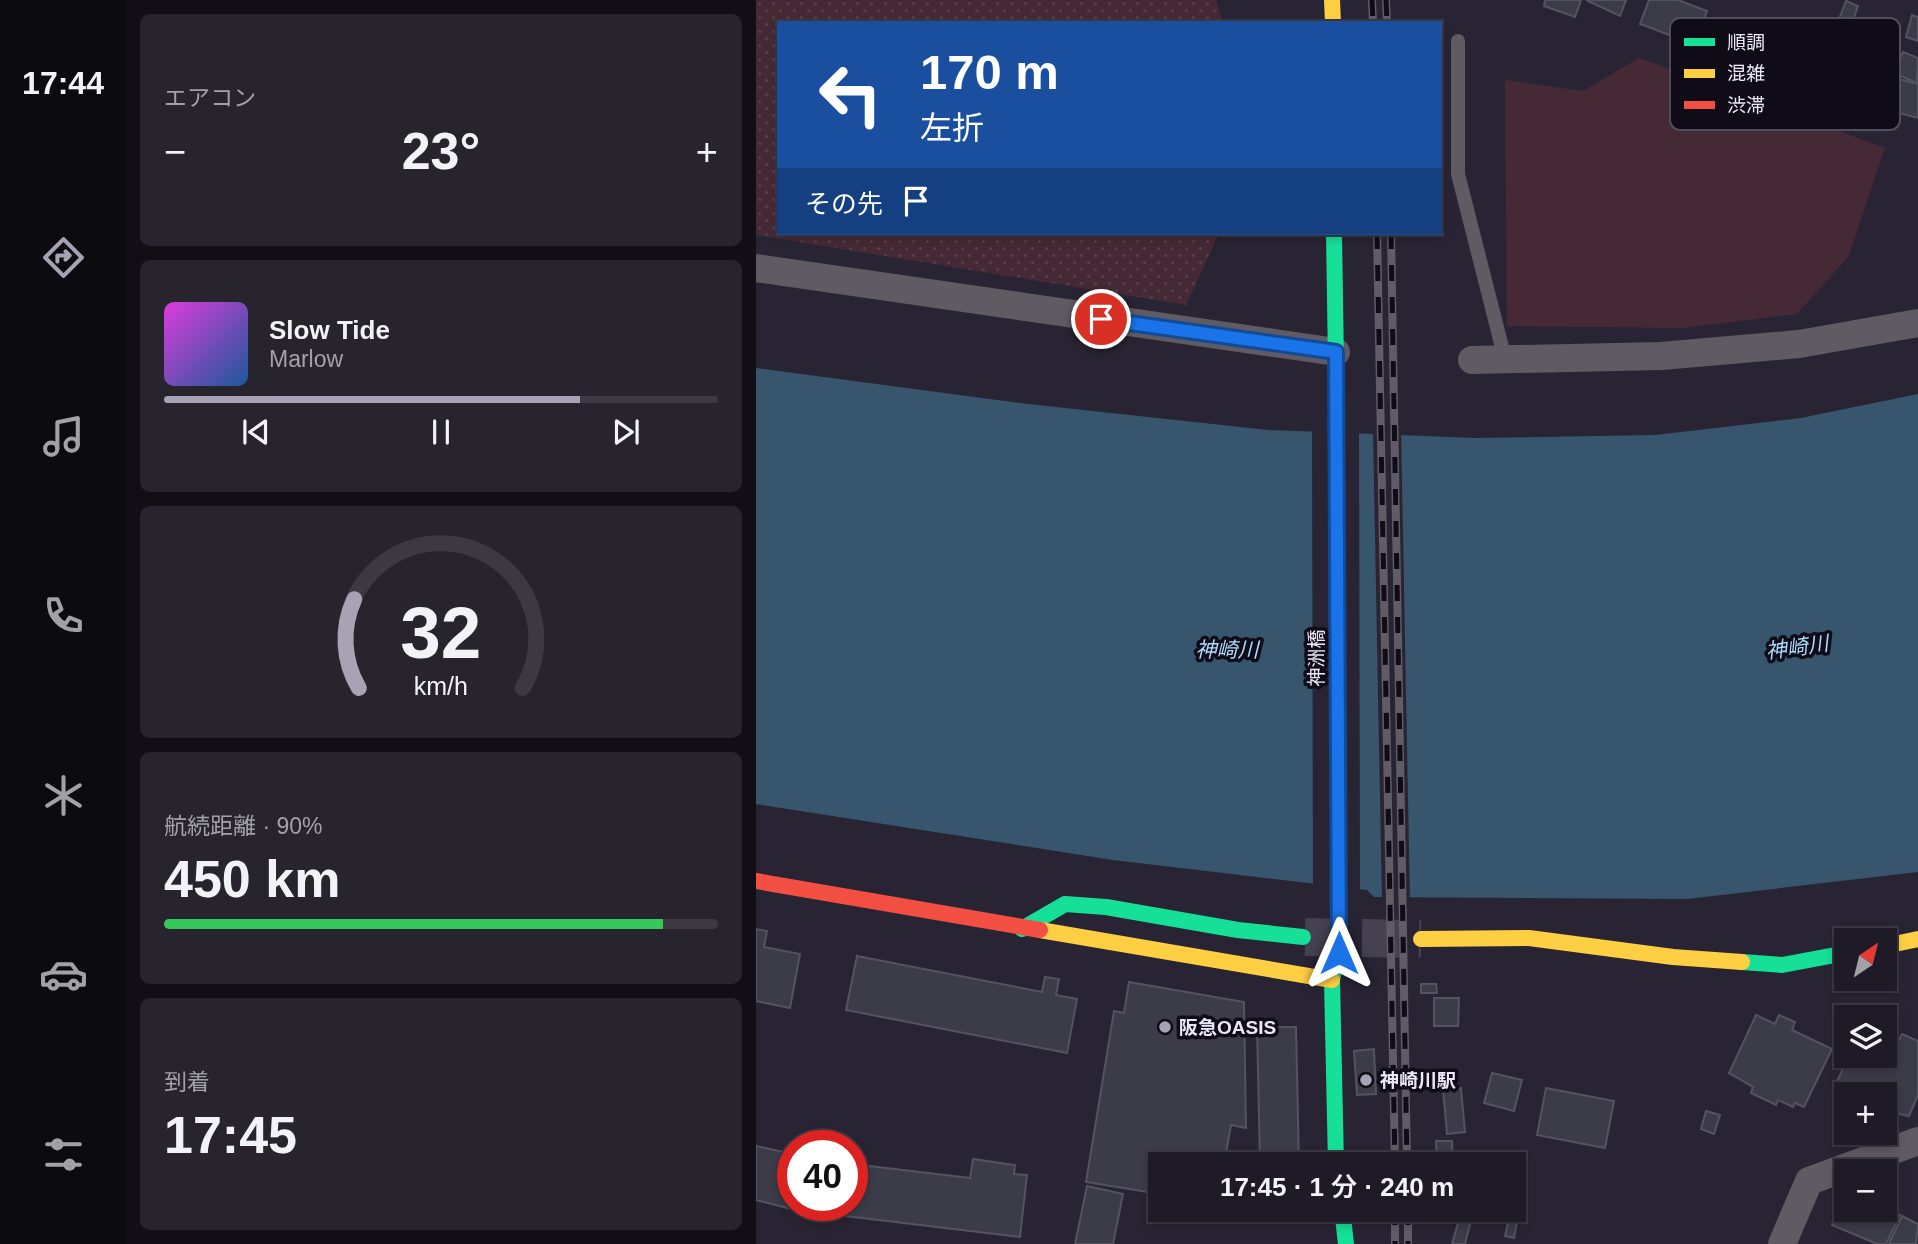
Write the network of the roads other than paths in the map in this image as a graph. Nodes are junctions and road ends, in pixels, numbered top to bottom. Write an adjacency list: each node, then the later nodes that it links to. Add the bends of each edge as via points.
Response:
1 (1332, 0): 2 (street)
2 (1332, 21)
3 (1458, 41): 8 (lane, via 1458,174)
4 (1335, 235): 7 (street, 神洲橋)
5 (756, 268): 7 (street)
6 (1918, 323): 8 (street, via 1799,344 1661,356)
7 (1336, 357): 17 (street, 神洲橋, bridge, via 1339,953)
8 (1505, 359): 9 (street)
9 (1472, 360)
10 (756, 881): 11 (street)
11 (1022, 929): 12 (street, via 1065,904 1106,906); 17 (street)
12 (1303, 937)
13 (1422, 939): 16 (street, via 1529,939 1782,965)
14 (1918, 939): 15 (street)
15 (1897, 943)
16 (1834, 955)
17 (1332, 980): 19 (street, 神洲橋)
18 (1918, 1141): 22 (street, via 1809,1181)
19 (1336, 1152)
20 (1343, 1222): 21 (street)
21 (1346, 1244)
22 (1782, 1244)

